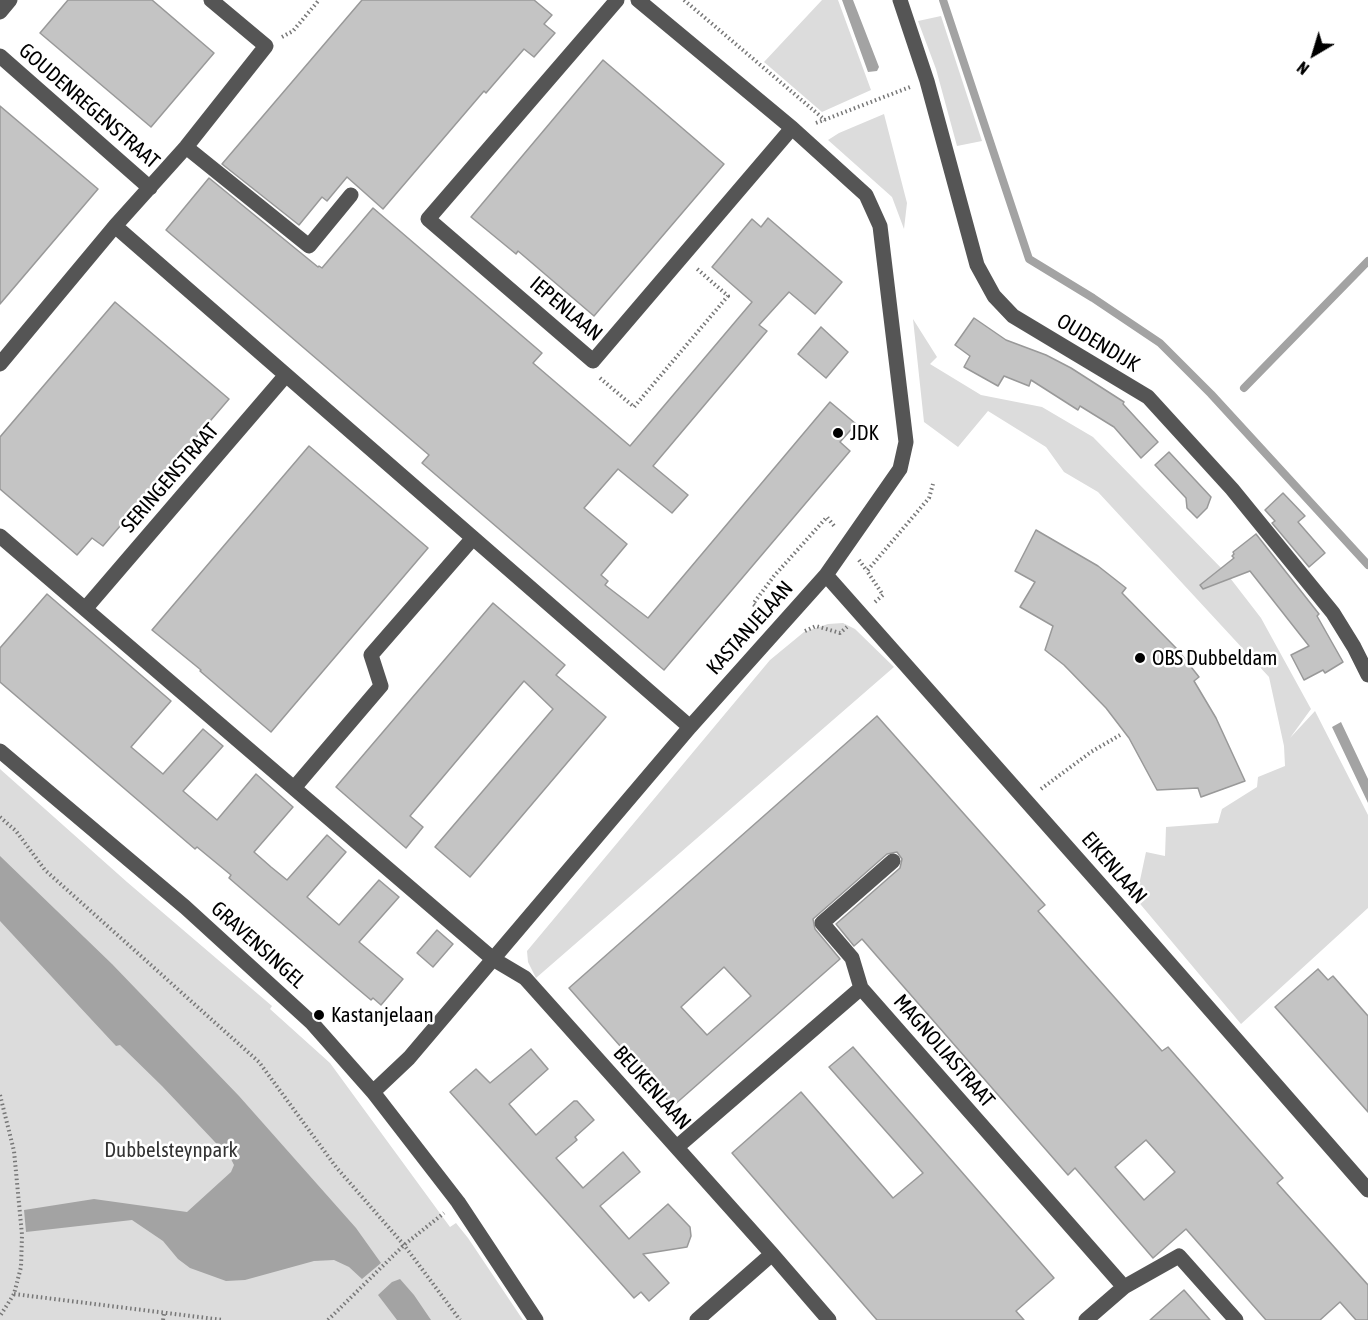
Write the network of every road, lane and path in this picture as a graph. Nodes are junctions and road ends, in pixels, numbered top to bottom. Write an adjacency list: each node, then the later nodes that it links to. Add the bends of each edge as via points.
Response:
1 (10, 0): 8 (street)
2 (212, 0): 9 (street)
3 (319, 0): 9 (path, via 293,31)
4 (617, 0): 19 (street, IEPENLAAN, via 428,219)
5 (638, 0): 13 (street)
6 (684, 0): 12 (path)
7 (900, 0): 11 (street, OUDENDIJK)
8 (0, 12)
9 (266, 46): 14 (street, GOUDENREGENSTRAAT)
10 (0, 56): 15 (street, GOUDENREGENSTRAAT)
11 (927, 81): 12 (path); 26 (street, OUDENDIJK, via 977,266 994,296 1013,315 1148,397 1232,489 1333,613)
12 (825, 120): 13 (path)
13 (792, 129): 18 (street, IEPENLAAN); 24 (street, KASTANJELAAN, via 866,195 880,226 906,442 900,470)
14 (186, 147): 15 (street, GOUDENREGENSTRAAT); 16 (street, via 309,246)
15 (150, 188): 17 (street, GOUDENREGENSTRAAT)
16 (351, 195)
17 (115, 226): 20 (street, GOUDENREGENSTRAAT); 21 (street)
18 (682, 257): 19 (street, IEPENLAAN); 19 (path, via 728,296 634,407 600,378)
19 (593, 361)
20 (0, 364)
21 (286, 375): 23 (street); 25 (street, SERINGENSTRAAT)
22 (0, 536): 25 (street)
23 (472, 538): 27 (street); 30 (street, via 371,655 381,687)
24 (826, 575): 27 (street, KASTANJELAAN); 31 (street, EIKENLAAN)
25 (85, 609): 30 (street)
26 (1368, 675)
27 (690, 727): 34 (street, KASTANJELAAN)
28 (1120, 735): 31 (path)
29 (0, 751): 36 (street, GRAVENSINGEL, via 185,907 312,1023)
30 (294, 788): 34 (street)
31 (1026, 800): 39 (street, EIKENLAAN)
32 (0, 817): 41 (path, via 16,831 45,870 259,1062 336,1167)
33 (892, 861): 35 (street, via 822,922 852,958)
34 (494, 959): 36 (street, KASTANJELAAN, via 409,1058); 38 (street, BEUKENLAAN, via 525,978)
35 (861, 988): 38 (street); 43 (street, MAGNOLIASTRAAT)
36 (373, 1092): 40 (street, GRAVENSINGEL)
37 (0, 1095): 44 (path, via 14,1151 22,1235 21,1267)
38 (677, 1147): 42 (street, BEUKENLAAN)
39 (1368, 1190)
40 (458, 1202): 41 (path); 51 (street, GRAVENSINGEL)
41 (404, 1245): 49 (path); 50 (path)
42 (772, 1254): 52 (street); 53 (street, BEUKENLAAN)
43 (1124, 1287): 54 (street); 55 (street, via 1179,1257)
44 (14, 1294): 45 (path); 46 (path)
45 (164, 1314): 47 (path); 48 (path)
46 (0, 1316)
47 (163, 1320)
48 (222, 1320)
49 (328, 1320)
50 (460, 1320)
51 (536, 1320)
52 (697, 1320)
53 (829, 1320)
54 (1086, 1320)
55 (1236, 1320)

